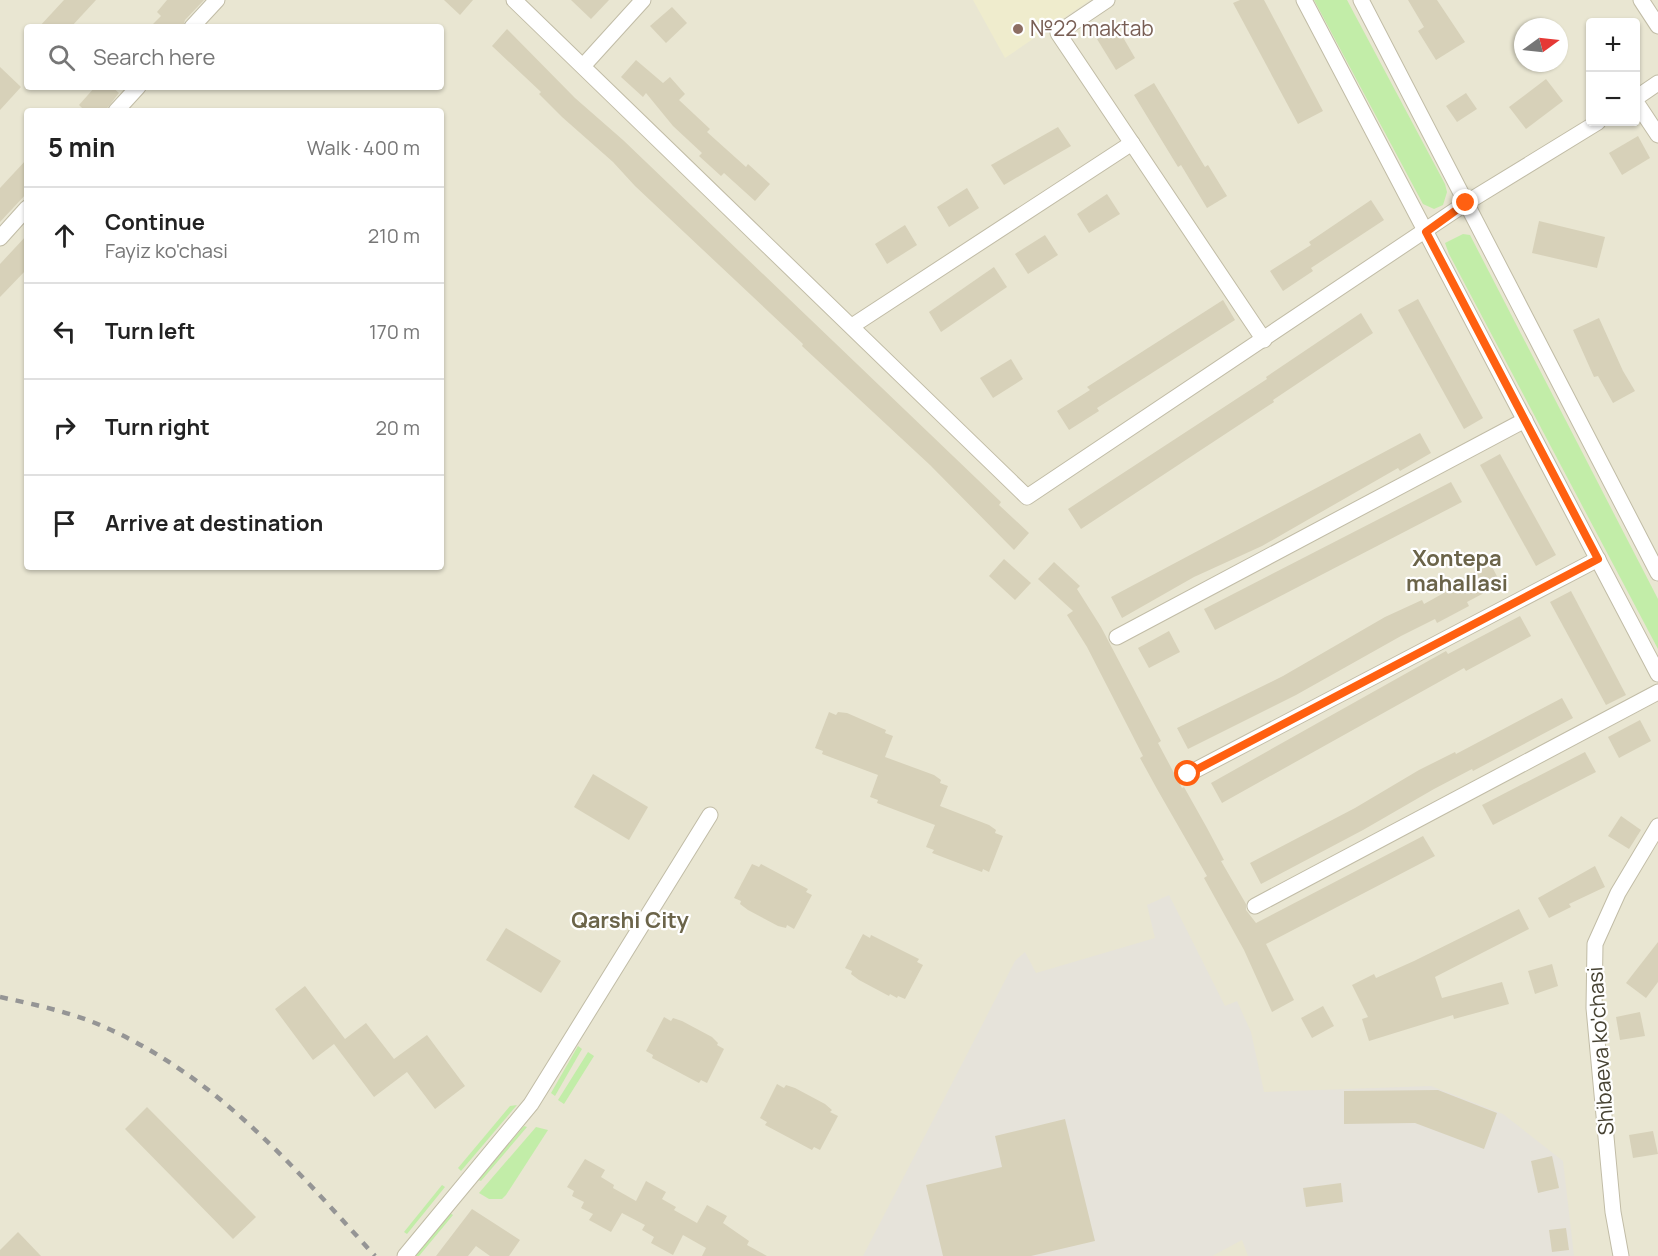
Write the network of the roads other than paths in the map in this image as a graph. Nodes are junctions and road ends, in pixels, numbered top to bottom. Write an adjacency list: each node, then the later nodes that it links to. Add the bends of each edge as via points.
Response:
1 (217, 0): 8 (street)
2 (514, 0): 10 (street)
3 (643, 0): 10 (street)
4 (1107, 0): 18 (street, via 1058,33)
5 (1304, 0): 21 (street)
6 (1361, 0): 19 (street)
7 (1641, 0): 9 (street)
8 (195, 24)
9 (1658, 26)
10 (584, 65): 23 (street)
11 (1658, 83): 13 (street)
12 (135, 90): 14 (street)
13 (1640, 96)
14 (119, 108)
15 (1640, 108): 17 (street)
16 (1591, 126): 19 (street)
17 (1658, 135)
18 (1132, 143): 23 (street); 24 (street)
19 (1466, 203): 21 (street); 27 (street)
20 (24, 211): 22 (street)
21 (1426, 232): 24 (street); 25 (street)
22 (0, 238)
23 (852, 326): 24 (street, via 1027,497)
24 (1264, 340)
25 (1525, 420): 26 (street); 28 (street)
26 (1598, 559): 29 (street); 31 (street)
27 (1658, 573)
28 (1117, 637)
29 (1658, 674)
30 (1658, 692): 34 (street)
31 (1188, 774)
32 (710, 815): 35 (street, via 531,1104)
33 (1658, 826): 36 (street, Shibaeva ko'chasi, via 1618,893 1595,944 1594,1008 1613,1212)
34 (1255, 906)
35 (405, 1256)
36 (1621, 1256)

